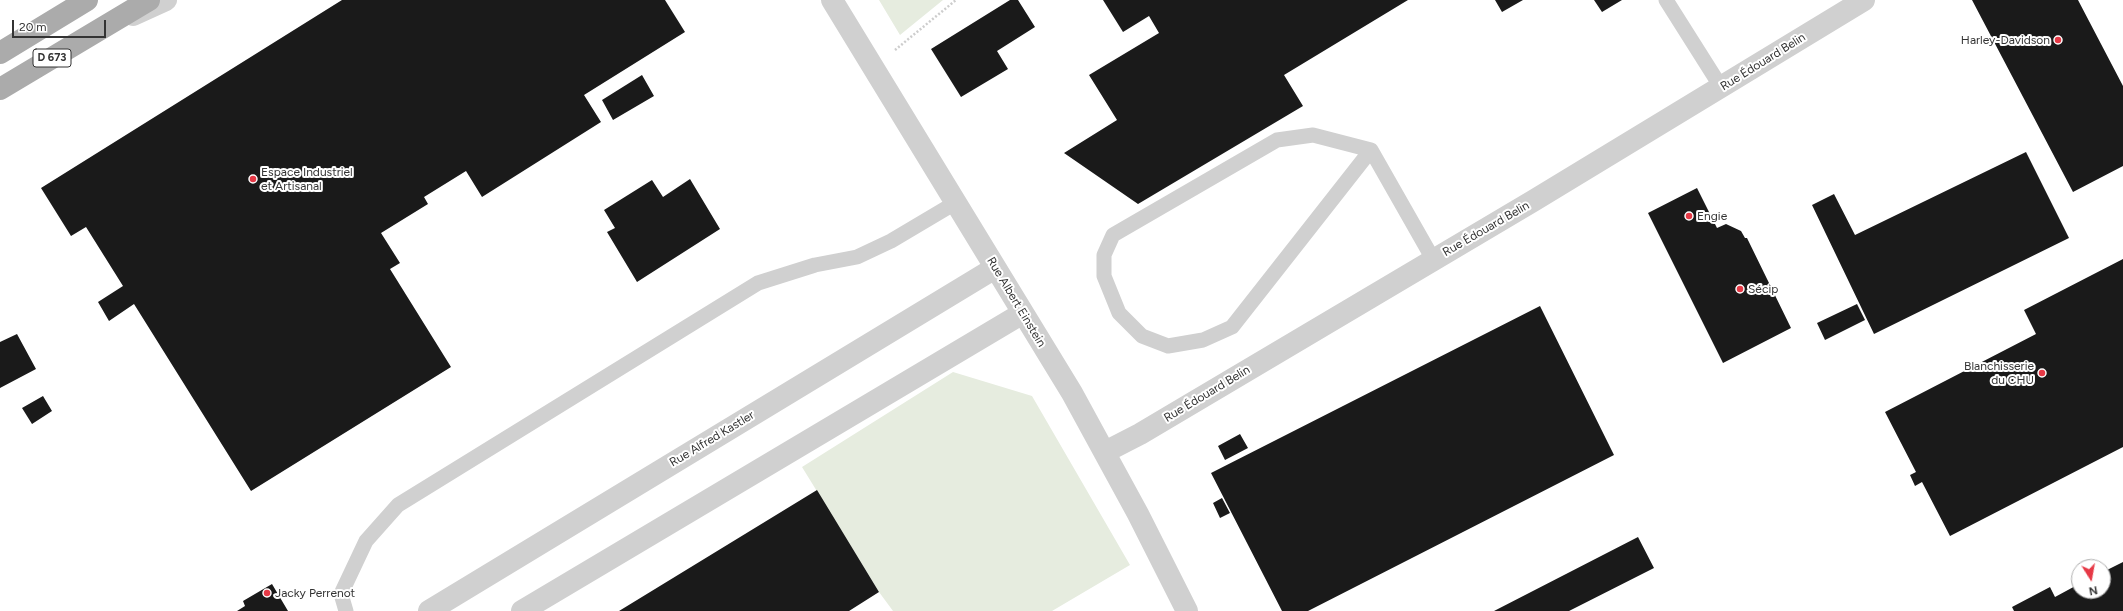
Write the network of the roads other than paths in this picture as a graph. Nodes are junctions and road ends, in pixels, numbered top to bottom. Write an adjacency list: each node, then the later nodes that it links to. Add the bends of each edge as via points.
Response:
1 (87, 0): 8 (main road, D 673)
2 (149, 0): 7 (main road, D 673)
3 (166, 0): 7 (street)
4 (832, 0): 12 (street, Rue Albert Einstein)
5 (1666, 0): 9 (lane)
6 (1864, 0): 9 (street, Rue Édouard Belin)
7 (104, 27): 10 (main road, D 673)
8 (0, 53)
9 (1721, 87): 13 (street, Rue Édouard Belin)
10 (0, 89)
11 (1371, 150): 11 (lane, via 1313,136 1277,140 1113,235 1104,255 1104,276 1119,313 1142,336 1168,346 1203,340 1232,327); 13 (lane)
12 (955, 203): 14 (street, Rue Albert Einstein); 17 (lane, via 891,241 857,256 815,265 758,283 398,505 366,541 341,594)
13 (1433, 259): 16 (street, Rue Édouard Belin, via 1140,434)
14 (996, 268): 15 (street, Rue Albert Einstein); 18 (street, Rue Alfred Kastler)
15 (1023, 313): 16 (street, Rue Albert Einstein); 19 (street)
16 (1105, 452): 20 (street, Rue Albert Einstein)
17 (346, 611)
18 (429, 611)
19 (522, 611)
20 (1187, 611)

